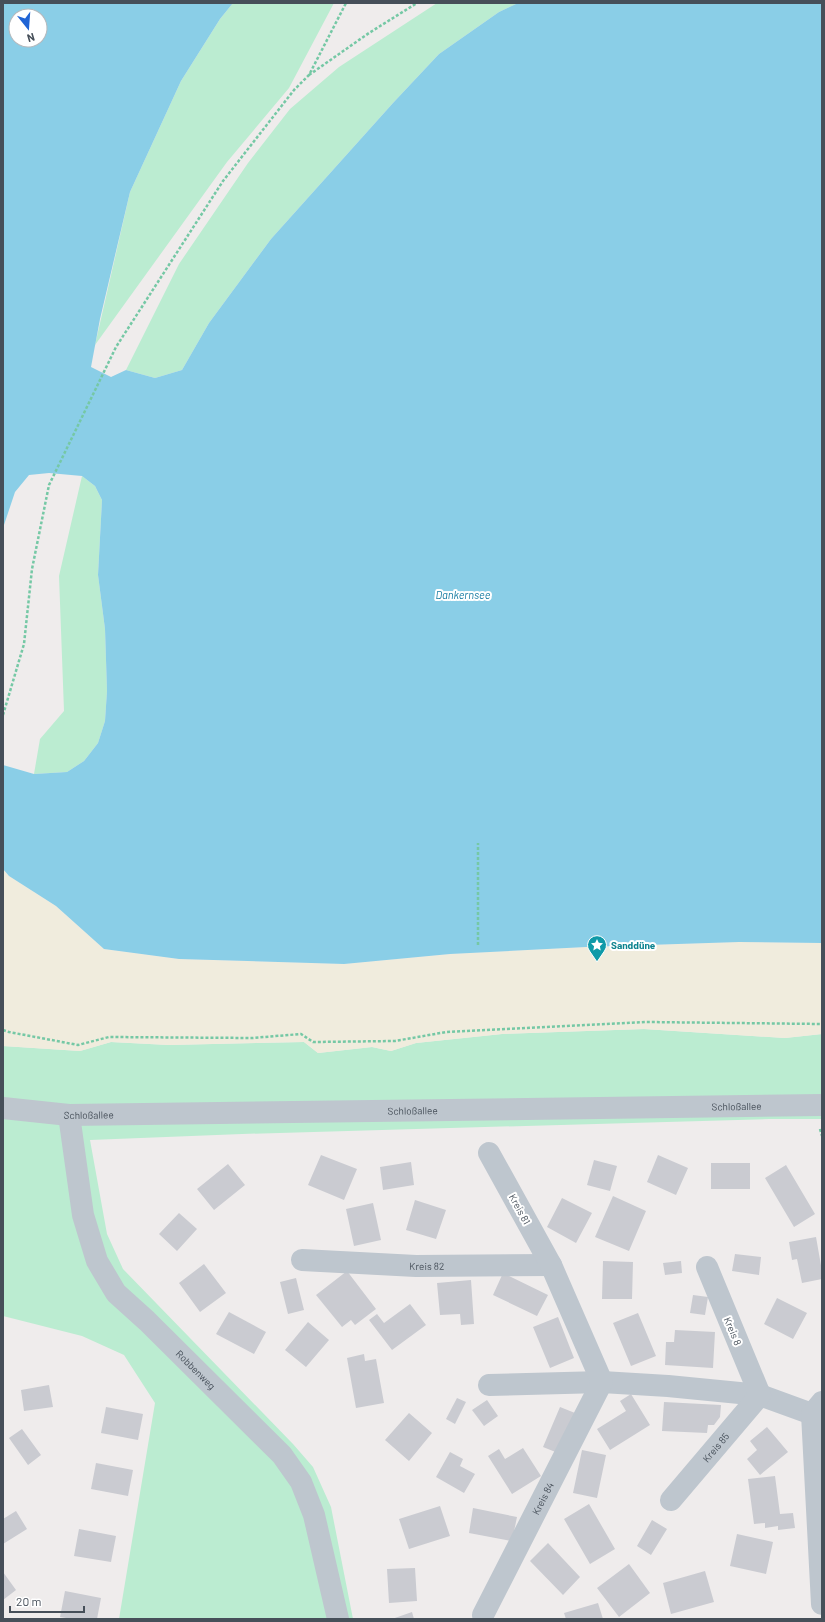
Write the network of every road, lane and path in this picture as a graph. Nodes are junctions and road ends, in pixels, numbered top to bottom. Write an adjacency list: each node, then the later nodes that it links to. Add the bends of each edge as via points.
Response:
1 (346, 3): 3 (path)
2 (417, 3): 3 (path)
3 (308, 76): 4 (path, via 294,90 223,182 116,347 49,485 32,569 24,644)
4 (3, 715)
5 (478, 843): 6 (path)
6 (478, 945)
7 (822, 1024): 8 (path, via 646,1022 446,1032 394,1041 313,1042 301,1034 252,1038 109,1037 78,1045)
8 (3, 1030)
9 (822, 1105): 11 (street, Schloßallee)
10 (3, 1108): 11 (street, Schloßallee)
11 (69, 1115): 24 (street, Robbenweg, via 83,1215 97,1261 116,1293 282,1455 301,1482 314,1515)
12 (489, 1153): 14 (street, Kreis 81)
13 (302, 1260): 14 (street, Kreis 82, via 416,1266)
14 (551, 1265): 16 (street, Kreis 81)
15 (706, 1267): 18 (street, Kreis 8)
16 (602, 1382): 17 (street); 18 (street); 23 (street, Kreis 84)
17 (489, 1385)
18 (760, 1395): 19 (street); 20 (street, Kreis 85)
19 (817, 1408): 21 (street)
20 (671, 1500)
21 (821, 1571): 22 (street)
22 (822, 1604)
23 (483, 1615)
24 (338, 1619)

